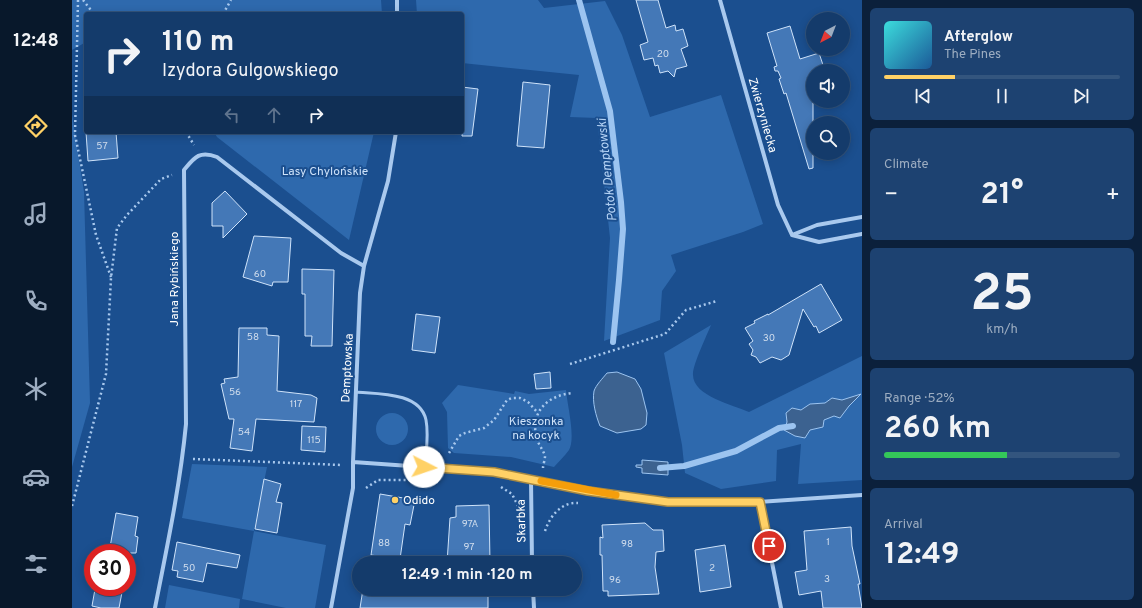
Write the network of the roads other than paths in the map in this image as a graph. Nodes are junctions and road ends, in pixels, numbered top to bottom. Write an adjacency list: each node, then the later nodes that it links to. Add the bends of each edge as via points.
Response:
1 (396, 0): 3 (street)
2 (720, 0): 6 (street, Zwierzyniecka, via 778,205)
3 (398, 12)
4 (396, 134): 8 (street, Demptowska, via 388,181)
5 (862, 217): 6 (street, via 817,225)
6 (792, 234): 7 (street, via 819,242)
7 (862, 234)
8 (364, 266): 9 (street, Demptowska, via 360,293); 17 (street, Jana Rybińskiego, via 341,253 217,157 201,155 194,158 184,170 186,424 176,496)
9 (356, 392): 10 (street, Demptowska); 11 (lane, via 399,396 410,400 420,409 426,419)
10 (353, 462): 11 (street); 18 (street, Demptowska, via 353,488)
11 (424, 467): 12 (street, via 494,472)
12 (532, 480): 14 (street, via 668,502); 15 (street, Skarbka)
13 (862, 495): 14 (street)
14 (760, 502): 20 (street)
15 (532, 556)
16 (533, 596): 19 (street)
17 (155, 608)
18 (330, 608)
19 (534, 608)
20 (781, 608)

